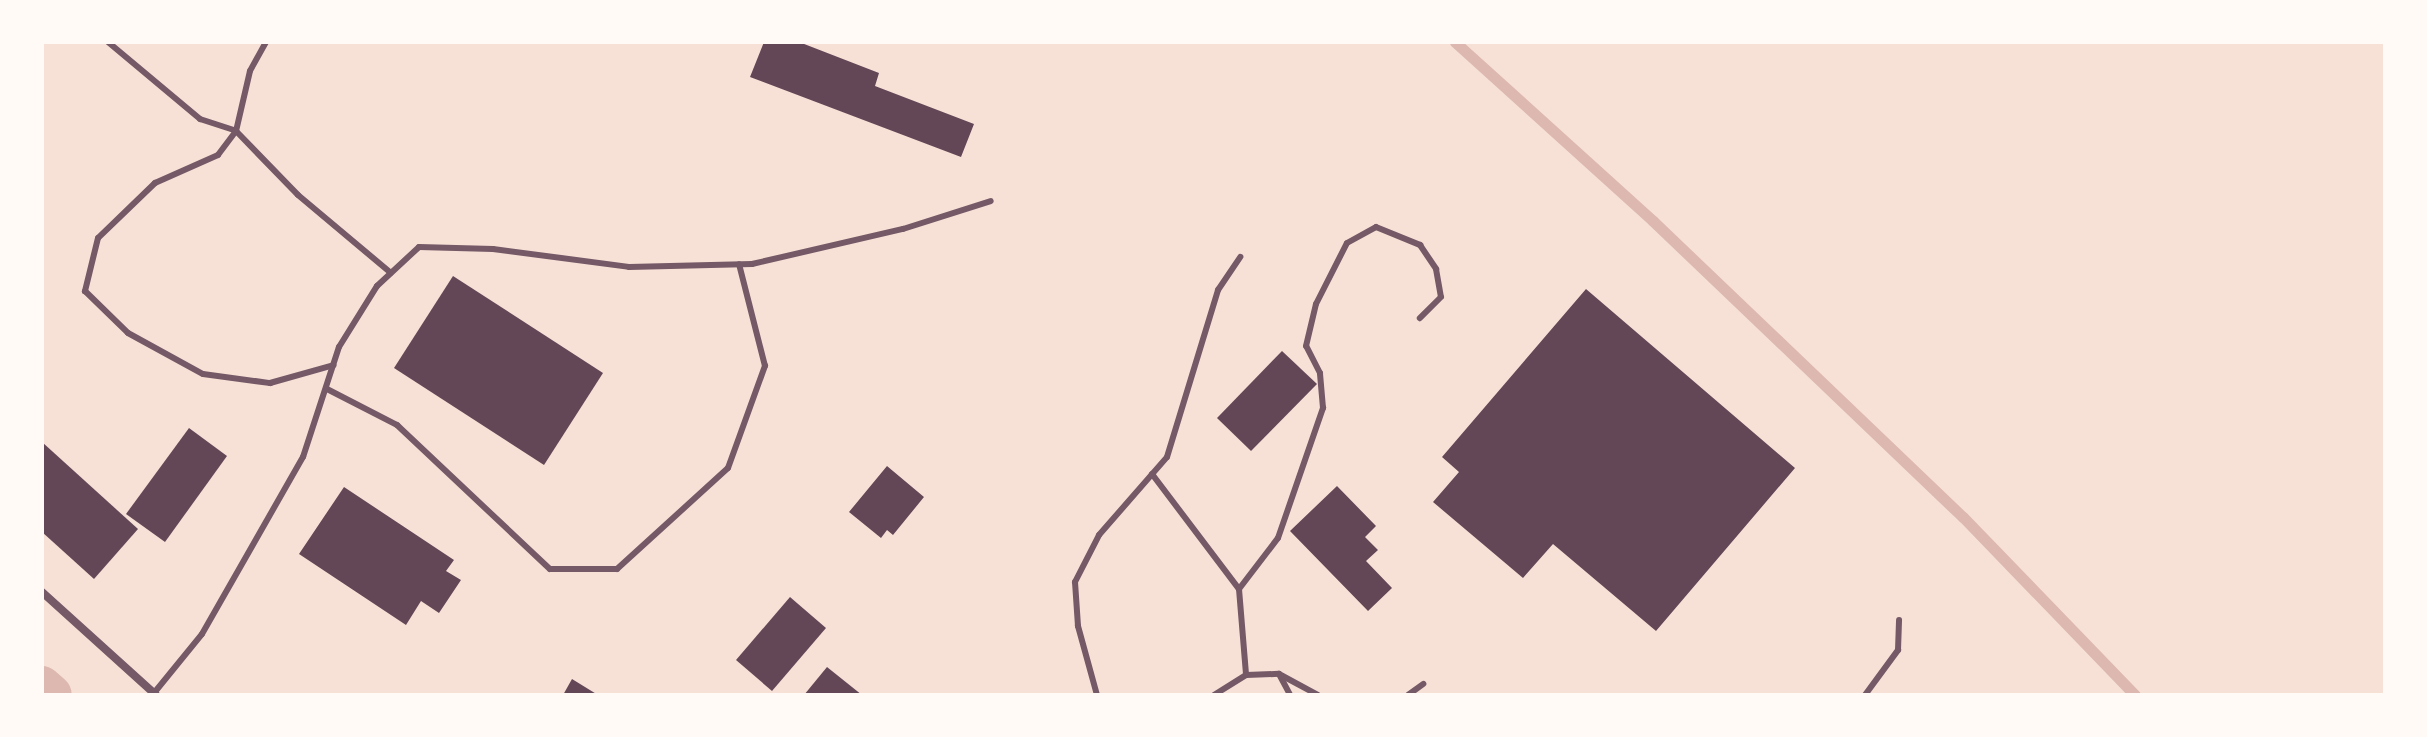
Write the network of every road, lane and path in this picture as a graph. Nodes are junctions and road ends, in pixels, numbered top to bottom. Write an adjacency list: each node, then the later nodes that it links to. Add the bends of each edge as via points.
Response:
1 (108, 42): 3 (lane, via 200,119)
2 (266, 42): 3 (lane, via 250,71)
3 (236, 131): 7 (lane, via 298,195); 9 (lane, via 218,155 155,183 98,238 85,291 128,333 203,374 270,383)
4 (991, 201): 6 (lane, via 903,229)
5 (1240, 257): 11 (lane, via 1218,290 1167,457)
6 (739, 264): 7 (lane, via 629,267 493,249 419,247); 10 (lane, via 765,366 728,468 617,569 550,569 397,425)
7 (391, 273): 9 (lane, via 362,310)
8 (1420, 318): 12 (lane, via 1441,297 1436,269 1420,245 1376,227 1347,243 1316,304 1306,346 1320,373 1323,408 1278,538)
9 (334, 365): 10 (lane)
10 (327, 389): 18 (lane, via 303,457 255,544 202,634)
11 (1152, 474): 12 (lane); 19 (lane, via 1099,535 1075,582 1078,626)
12 (1239, 589): 16 (lane)
13 (42, 592): 18 (street)
14 (1899, 620): 24 (lane, via 1898,650)
15 (1279, 674): 16 (lane); 21 (lane); 22 (lane)
16 (1246, 675): 20 (lane)
17 (1423, 684): 23 (lane)
18 (155, 694)
19 (1097, 695)
20 (1214, 695)
21 (1290, 695)
22 (1318, 695)
23 (1408, 695)
24 (1865, 695)

